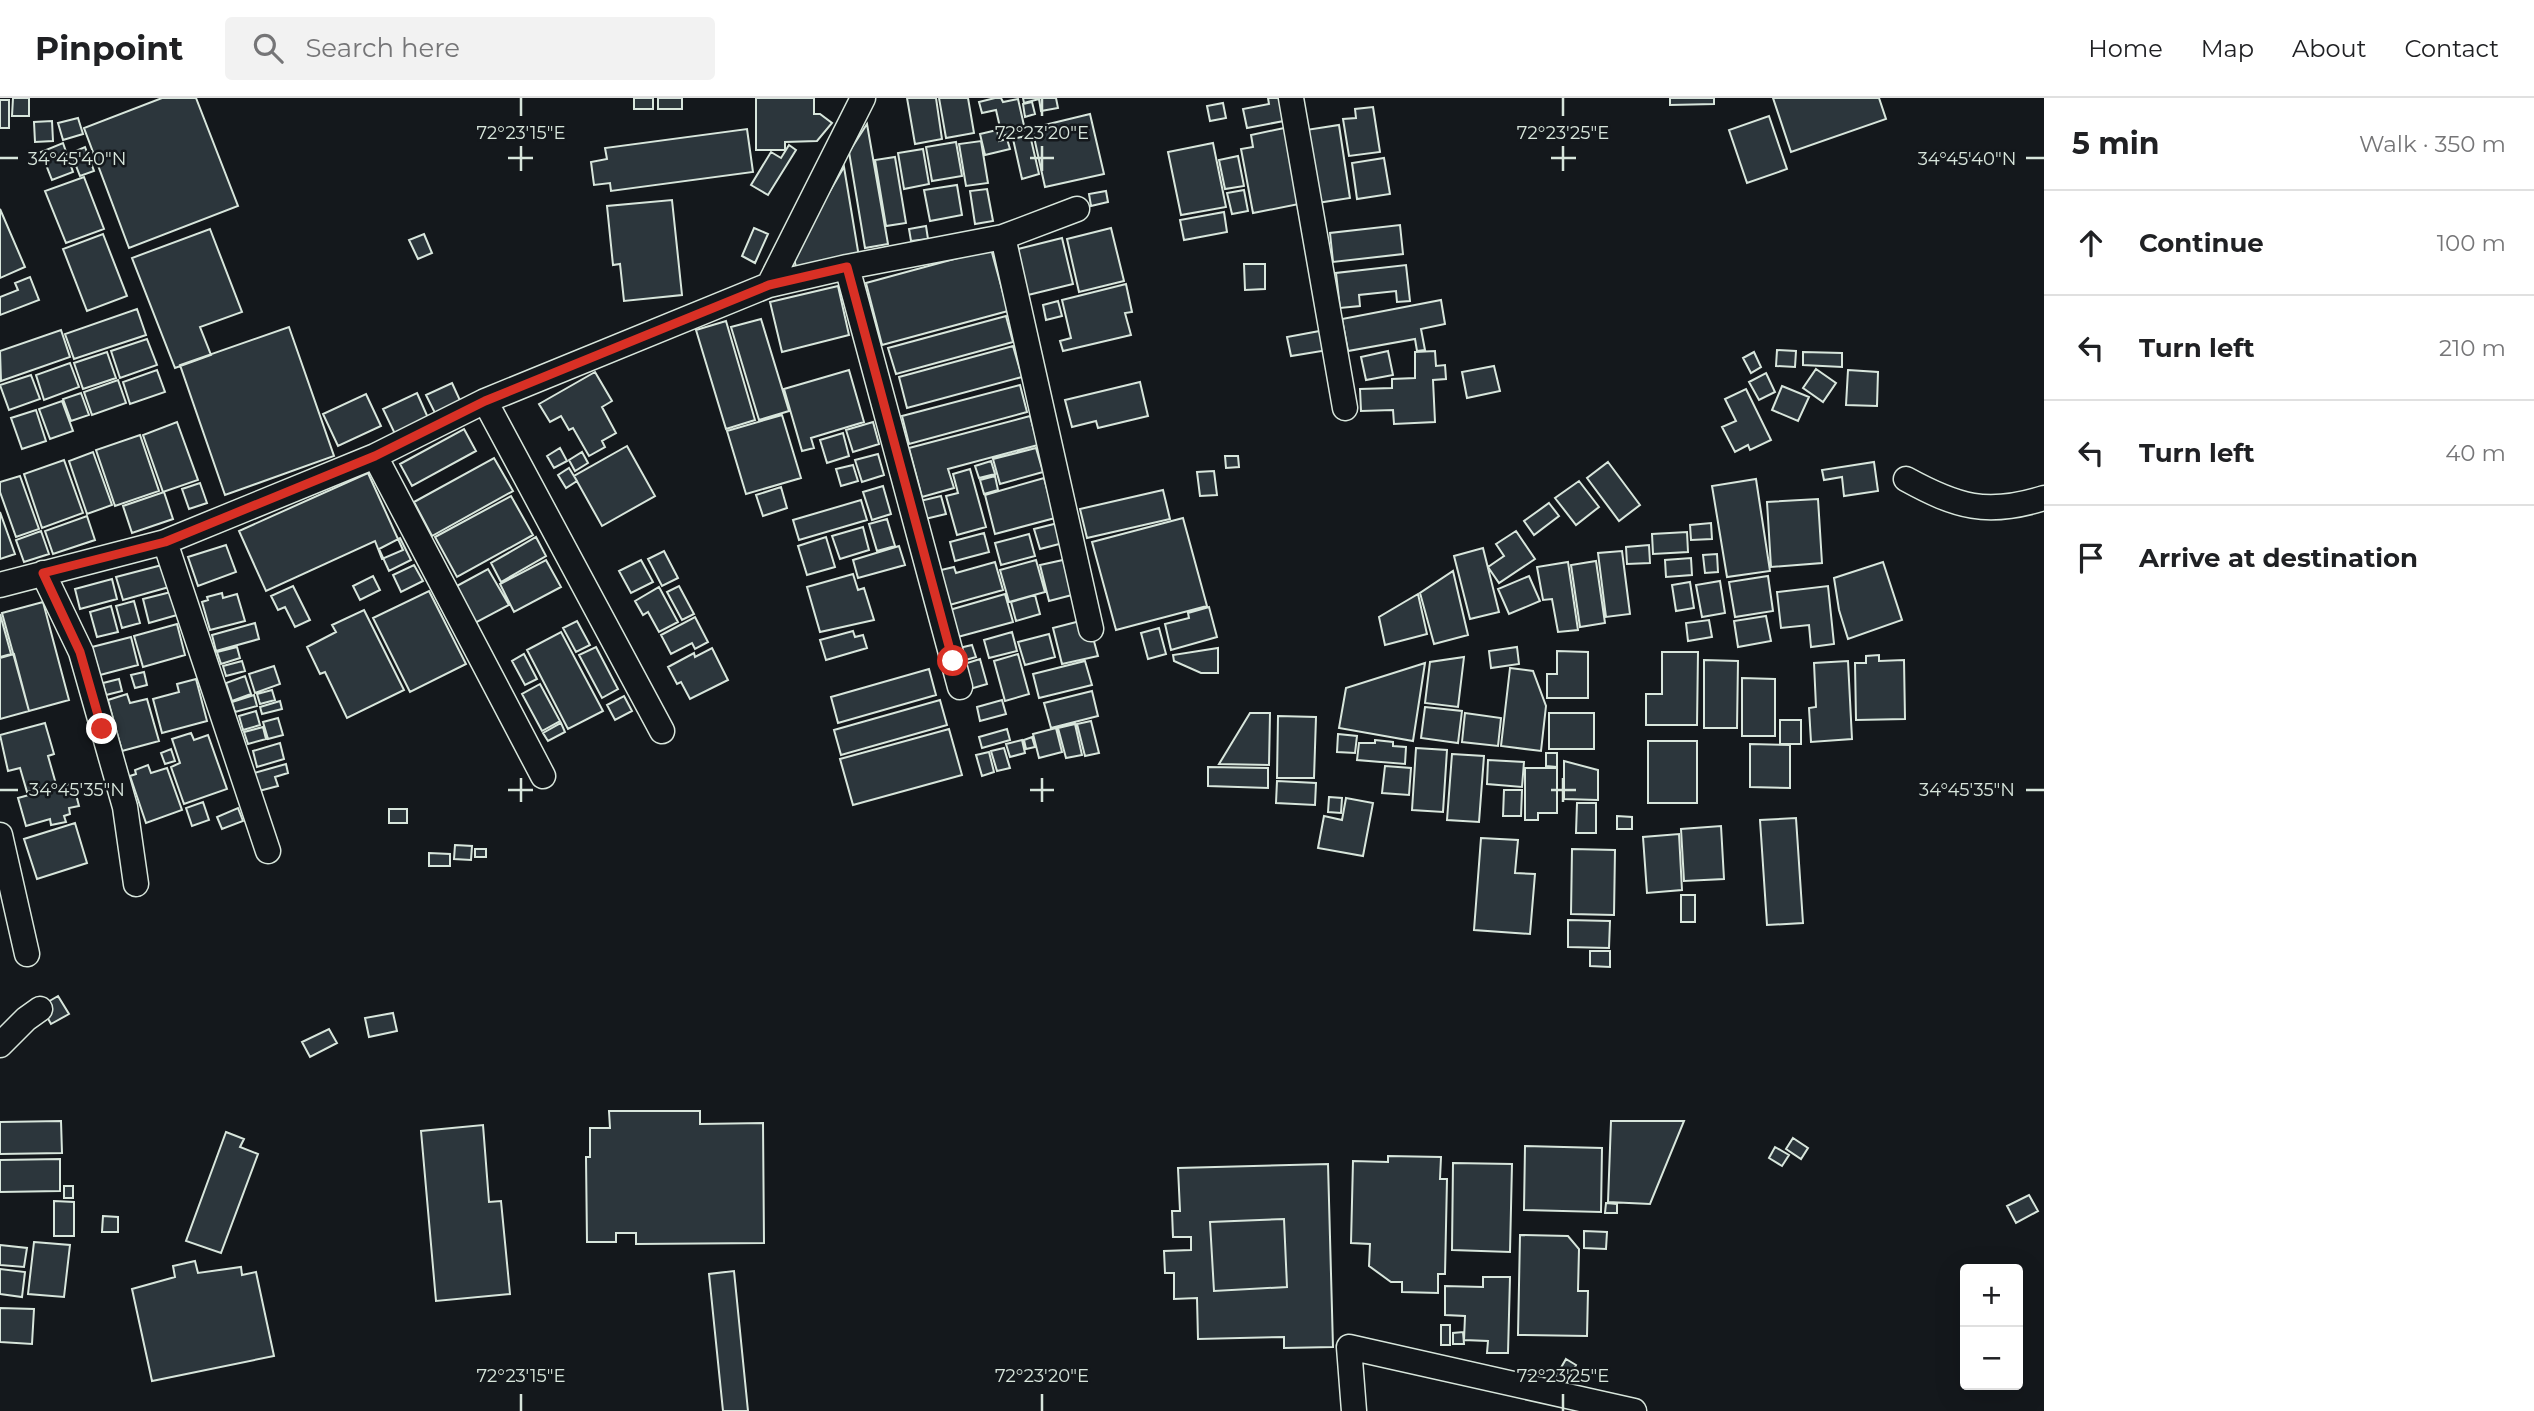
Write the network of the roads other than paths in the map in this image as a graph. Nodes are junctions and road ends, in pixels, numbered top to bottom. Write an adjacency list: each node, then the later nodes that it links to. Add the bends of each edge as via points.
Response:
1 (863, 98): 6 (street)
2 (1291, 98): 8 (street)
3 (1077, 209): 4 (street)
4 (1003, 237): 5 (street); 15 (street)
5 (847, 267): 6 (street); 16 (street)
6 (769, 285): 7 (street)
7 (485, 401): 9 (street); 17 (street)
8 (1345, 408)
9 (375, 456): 12 (street); 18 (street)
10 (1906, 479): 11 (street, via 1940,498 1973,507 2015,507)
11 (2044, 498)
12 (165, 542): 13 (street); 20 (street)
13 (43, 573): 14 (street); 21 (street, via 80,652 125,807)
14 (0, 584)
15 (1091, 629)
16 (960, 687)
17 (662, 731)
18 (543, 776)
19 (0, 835): 22 (street)
20 (268, 851)
21 (136, 884)
22 (27, 954)
23 (40, 1009): 24 (street)
24 (0, 1045)
25 (1354, 1411): 26 (street, via 1349,1347)
26 (1633, 1411)

